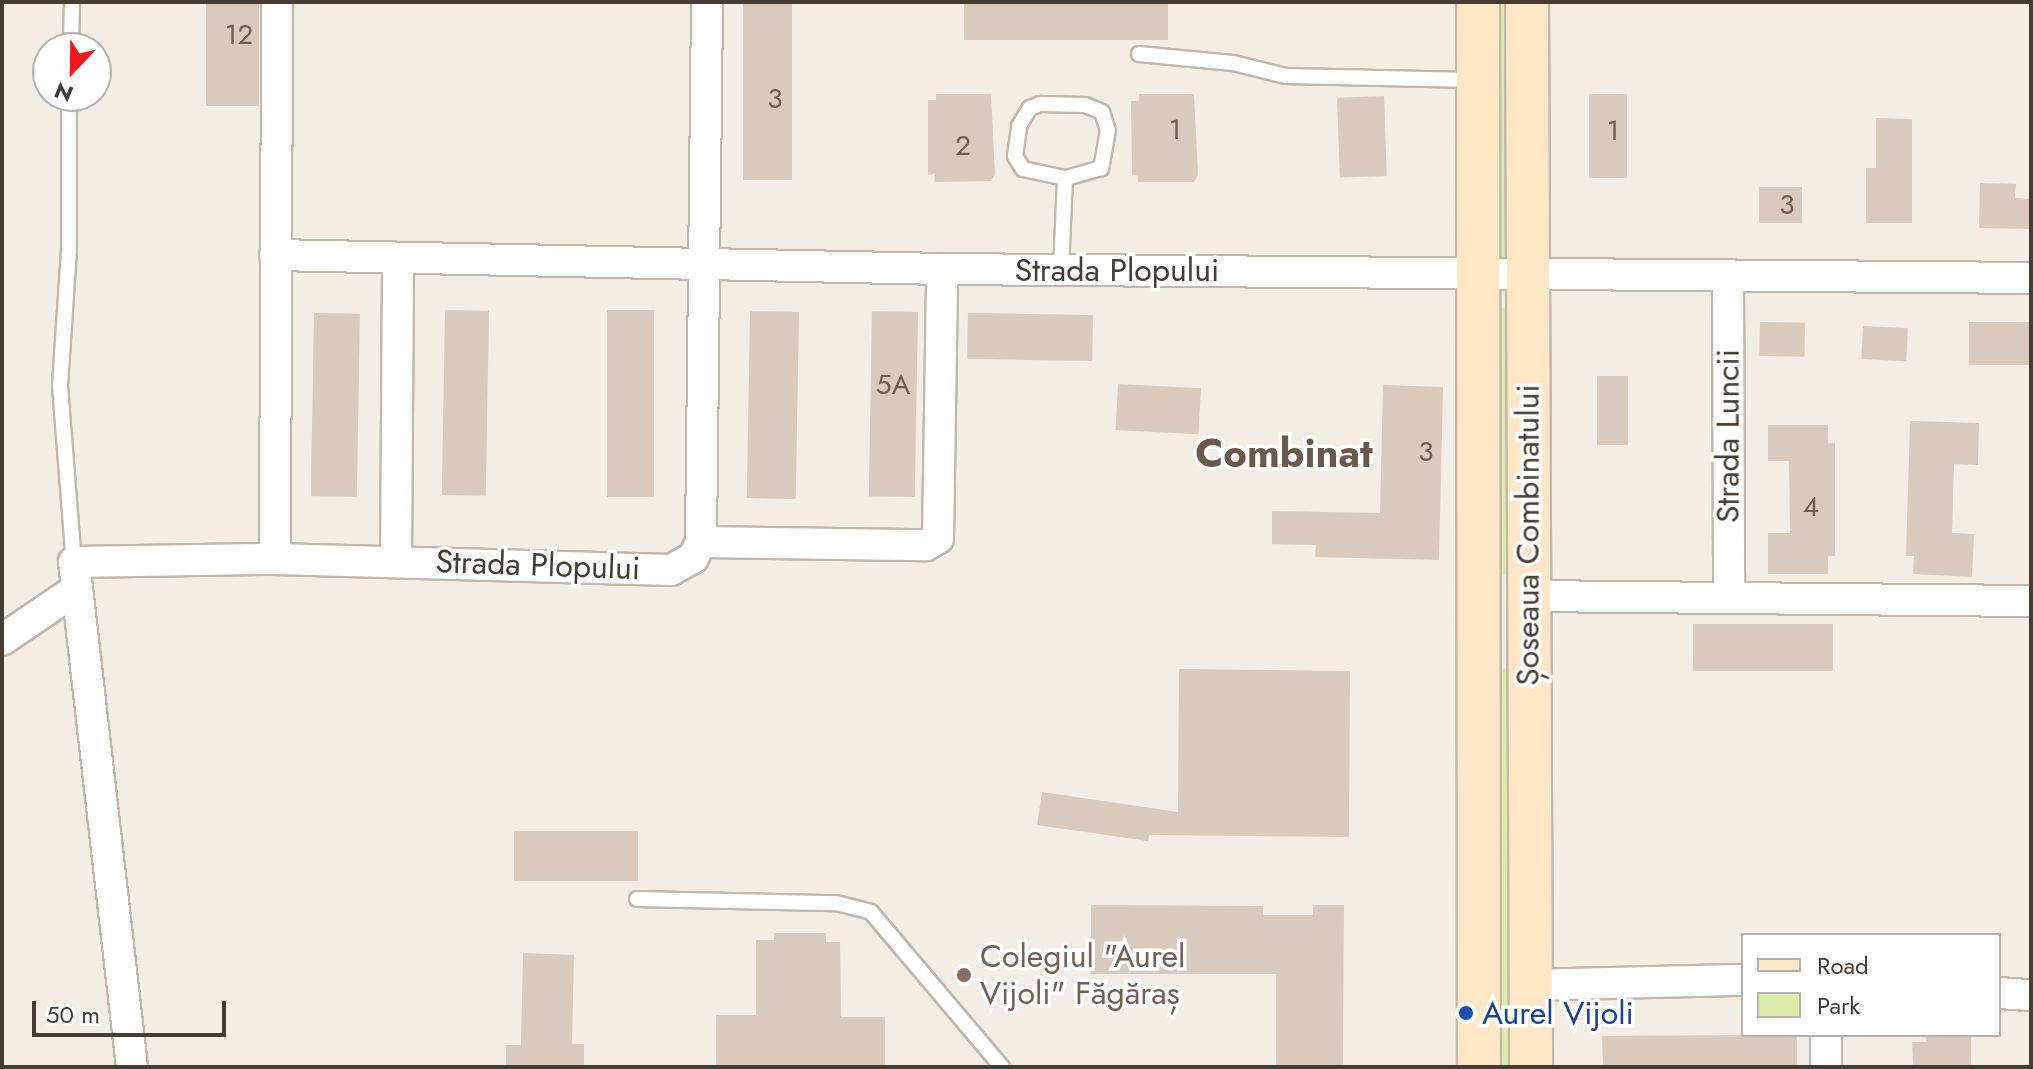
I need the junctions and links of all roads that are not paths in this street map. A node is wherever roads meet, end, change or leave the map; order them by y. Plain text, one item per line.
1 (72, 2) edge
2 (277, 2) edge
3 (707, 2) edge
4 (1478, 2) edge
5 (1527, 2) edge
6 (71, 32) edge
7 (1139, 54) dead end
8 (1479, 80) junction
9 (69, 112) edge
10 (1065, 178) junction
11 (275, 255) junction
12 (398, 260) junction
13 (706, 264) junction
14 (942, 269) junction
15 (1061, 270) junction
16 (1479, 270) junction
17 (1527, 276) junction
18 (1728, 276) junction
19 (2031, 278) edge
20 (701, 542) junction
21 (275, 559) junction
22 (396, 560) junction
23 (74, 576) junction
24 (1528, 596) junction
25 (1729, 596) junction
26 (1481, 597) junction
27 (2031, 601) edge
28 (2, 640) edge
29 (637, 899) dead end
30 (1741, 980) edge
31 (1531, 985) junction
32 (2001, 993) edge
33 (2031, 995) edge
34 (1826, 1037) edge
35 (132, 1067) edge
36 (1002, 1067) edge
37 (1479, 1067) edge
38 (1531, 1067) edge
39 (1826, 1067) edge

1 - 6 lane
2 - 11 street
3 - 13 street
4 - 8 main road, Șoseaua Combinatului
5 - 17 main road, Șoseaua Combinatului
7 - 8 lane
8 - 16 main road, Șoseaua Combinatului
9 - 23 lane
10 - 10 lane
10 - 15 lane
11 - 12 street, Strada Plopului
11 - 21 street
12 - 13 street, Strada Plopului
12 - 22 street
13 - 14 street, Strada Plopului
13 - 20 street
14 - 15 street, Strada Plopului
14 - 20 street
15 - 16 street, Strada Plopului
16 - 17 street, Strada Plopului
16 - 26 main road, Șoseaua Combinatului
17 - 18 street
17 - 24 main road, Șoseaua Combinatului
18 - 19 street
18 - 25 street, Strada Luncii
20 - 22 street, Strada Plopului
21 - 22 street, Strada Plopului
21 - 23 street, Strada Plopului
23 - 28 street
23 - 35 street
24 - 25 street
24 - 26 main road
24 - 31 main road, Șoseaua Combinatului
25 - 27 street
26 - 37 main road, Șoseaua Combinatului
29 - 36 lane
30 - 31 street
31 - 38 main road, Șoseaua Combinatului
32 - 33 street
34 - 39 street

